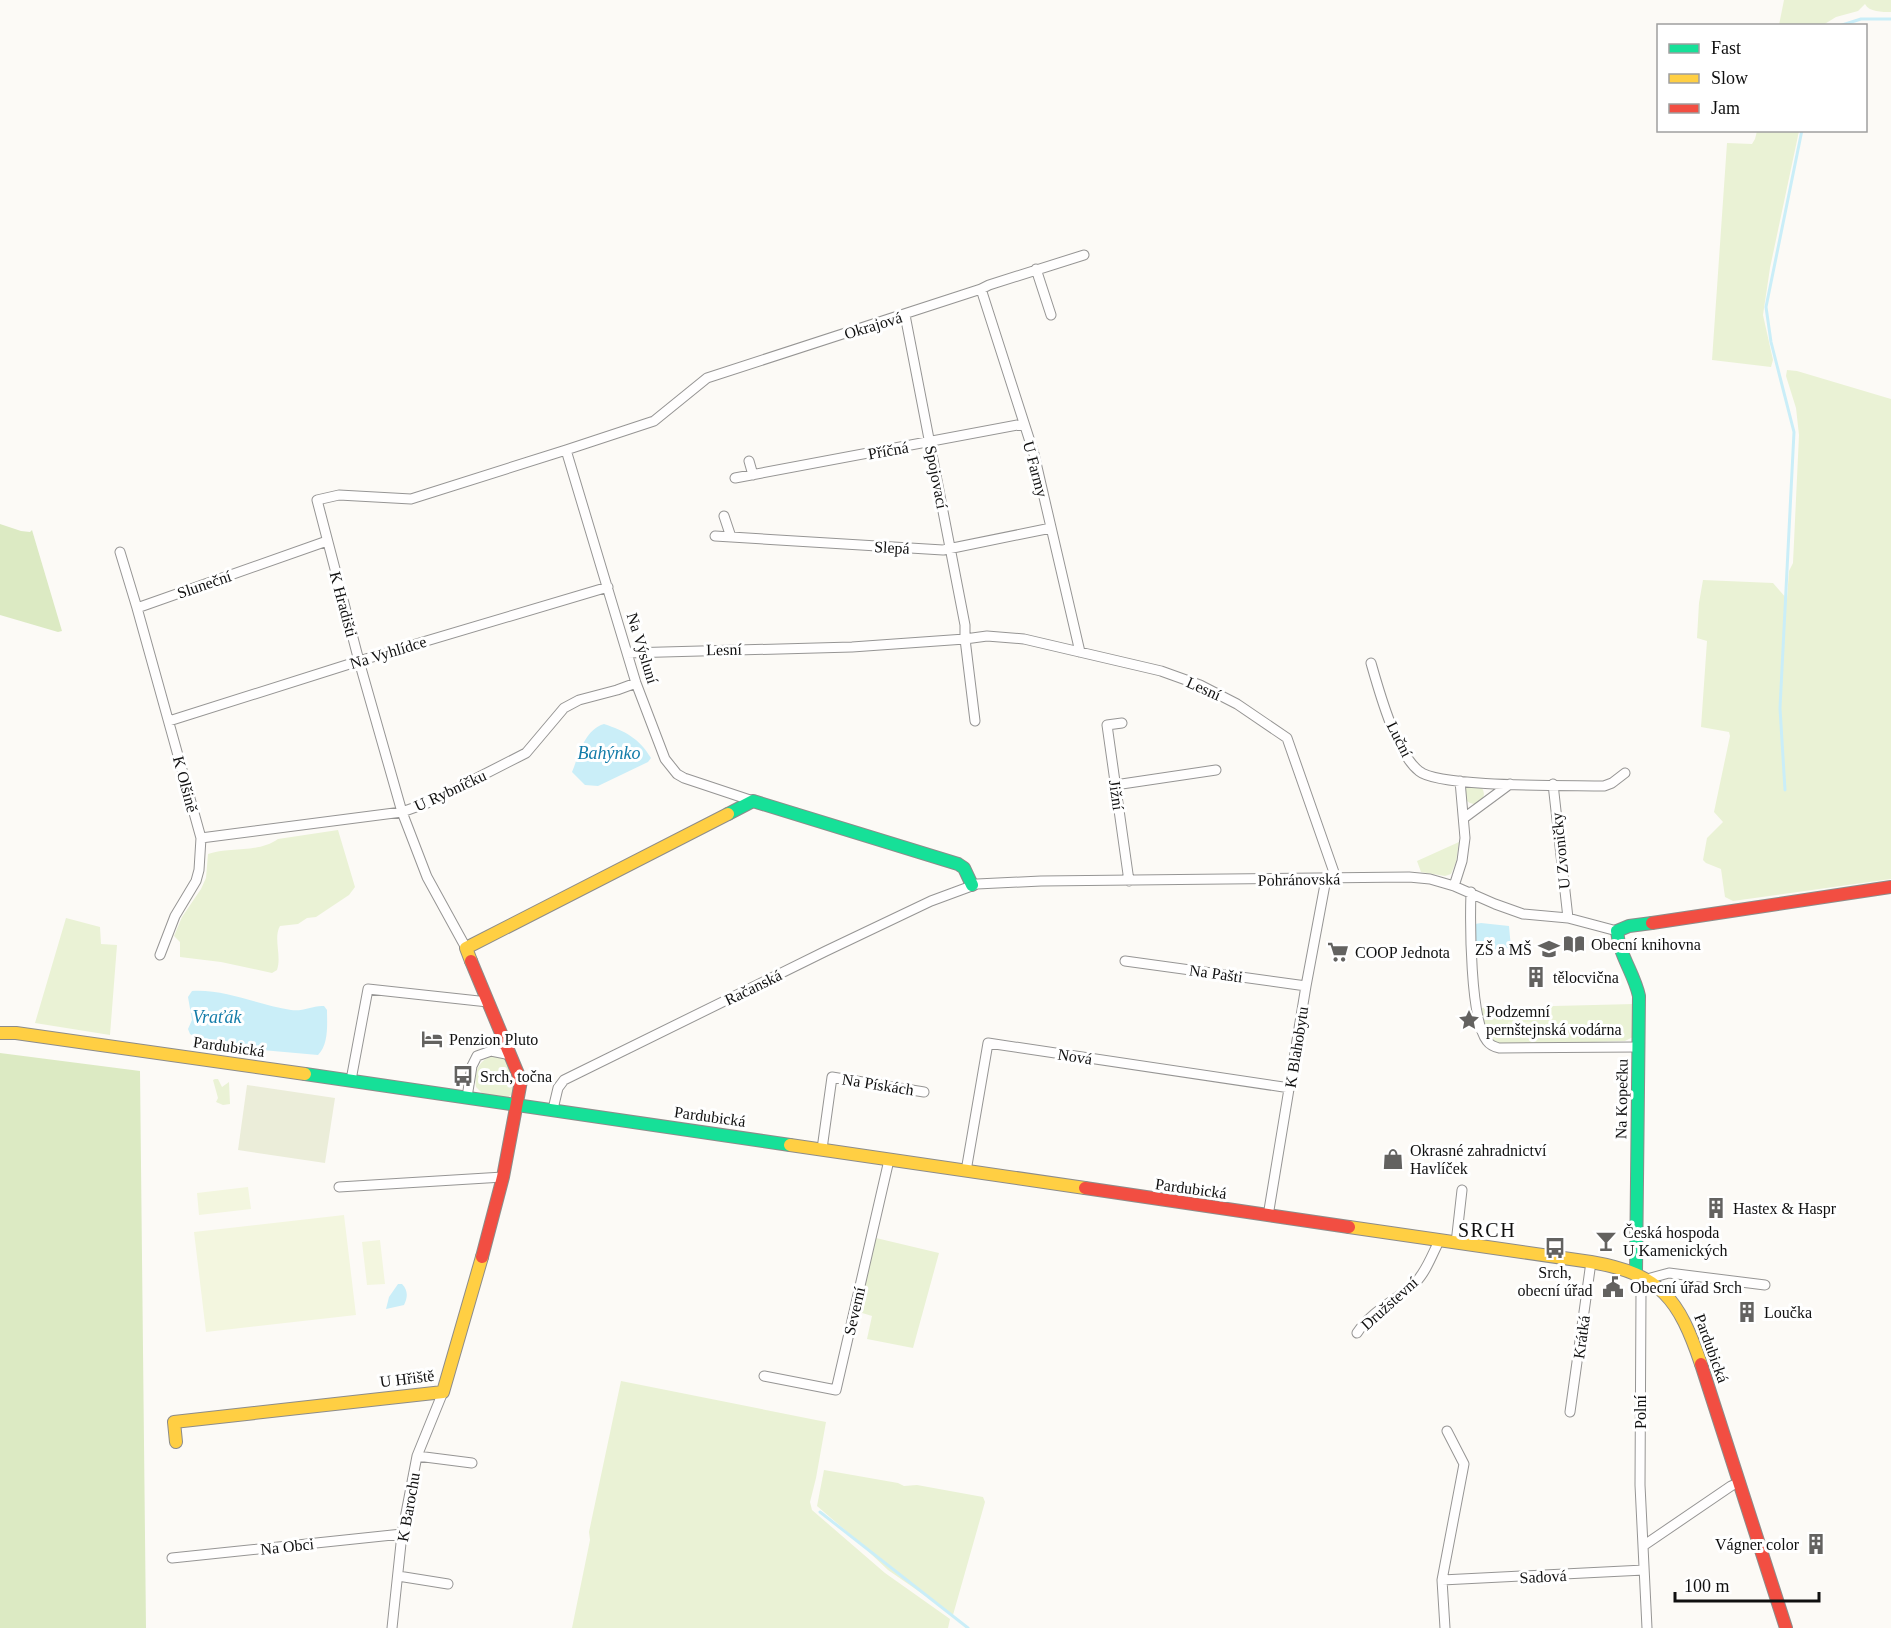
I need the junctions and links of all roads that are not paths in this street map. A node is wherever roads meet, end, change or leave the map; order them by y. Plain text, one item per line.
1 (1084, 255) dead end
2 (1036, 269) junction
3 (981, 290) junction
4 (905, 315) junction
5 (1051, 315) dead end
6 (1023, 424) junction
7 (930, 442) junction
8 (566, 450) junction
9 (749, 461) dead end
10 (753, 475) junction
11 (735, 478) dead end
12 (724, 516) dead end
13 (1051, 528) junction
14 (715, 536) dead end
15 (731, 537) junction
16 (327, 541) junction
17 (950, 548) junction
18 (120, 552) dead end
19 (608, 587) junction
20 (136, 608) junction
21 (965, 639) junction
22 (1080, 652) junction
23 (627, 653) junction
24 (359, 661) junction
25 (1371, 663) dead end
26 (636, 683) junction
27 (169, 721) junction
28 (975, 721) dead end
29 (1122, 723) dead end
30 (1216, 770) dead end
31 (1625, 772) dead end
32 (1460, 781) junction
33 (1510, 784) junction
34 (1553, 784) junction
35 (1115, 785) junction
36 (753, 801) junction
37 (402, 812) junction
38 (1464, 818) junction
39 (201, 838) junction
40 (1331, 879) junction
41 (1129, 881) junction
42 (972, 885) junction
43 (1454, 886) junction
44 (1891, 887) edge
45 (1471, 892) junction
46 (1568, 918) junction
47 (1617, 931) junction
48 (466, 948) junction
49 (160, 955) dead end
50 (1125, 961) dead end
51 (1306, 986) junction
52 (488, 1002) junction
53 (0, 1034) edge
54 (1638, 1047) junction
55 (511, 1056) junction
56 (351, 1080) junction
57 (1290, 1088) junction
58 (924, 1092) dead end
59 (467, 1097) junction
60 (517, 1104) junction
61 (553, 1109) junction
62 (822, 1149) junction
63 (889, 1160) junction
64 (966, 1171) junction
65 (503, 1177) junction
66 (339, 1187) dead end
67 (1462, 1190) dead end
68 (1268, 1216) junction
69 (1439, 1241) junction
70 (1456, 1243) junction
71 (1591, 1262) junction
72 (1635, 1273) junction
73 (1647, 1280) junction
74 (1765, 1285) dead end
75 (1357, 1333) dead end
76 (764, 1376) dead end
77 (443, 1392) junction
78 (1570, 1412) dead end
79 (1447, 1431) dead end
80 (176, 1442) dead end
81 (417, 1456) junction
82 (472, 1463) dead end
83 (1740, 1482) junction
84 (402, 1534) junction
85 (1642, 1546) junction
86 (172, 1558) dead end
87 (1644, 1570) junction
88 (398, 1576) junction
89 (1442, 1580) junction
90 (448, 1584) dead end
91 (392, 1628) edge
92 (1445, 1628) edge
93 (1647, 1628) edge
94 (1786, 1628) edge

1 - 2 street, Okrajová
2 - 3 street, Okrajová
2 - 5 street
3 - 4 street, Okrajová
3 - 6 street, U Farmy
4 - 7 street, Spojovací
4 - 8 street, Okrajová
6 - 7 street, Příčná
6 - 13 street, U Farmy
7 - 10 street, Příčná
7 - 17 street, Spojovací
8 - 16 street, K Hradišti
8 - 19 street, Na Výsluní
9 - 10 street
10 - 11 street, Příčná
12 - 15 street
13 - 17 street, Slepá
13 - 22 street, U Farmy
14 - 15 street, Slepá
15 - 17 street, Slepá
16 - 20 street, Sluneční
16 - 24 street, K Hradišti
17 - 21 street, Spojovací
18 - 20 street
19 - 23 street, Na Výsluní
19 - 24 street, Na Vyhlídce
20 - 27 street, K Olšině
21 - 22 street, Lesní
21 - 23 street, Lesní
21 - 28 street
22 - 40 street, Lesní
23 - 26 street, Na Výsluní
24 - 27 street, Na Vyhlídce
24 - 37 street, K Hradišti
25 - 32 street, Luční
26 - 36 street, Na Výsluní
26 - 37 street, U Rybníčku
27 - 39 street, K Olšině
29 - 35 street, Jižní
30 - 35 street
31 - 34 street
32 - 33 street
32 - 38 street
33 - 34 street
33 - 38 street
34 - 46 street, U Zvoničky
35 - 41 street, Jižní
36 - 42 street, Na Výsluní
36 - 48 street
37 - 39 street, U Rybníčku
37 - 48 street
38 - 43 street
39 - 49 street, K Olšině
40 - 41 street, Pohránovská
40 - 43 street, Pohránovská
40 - 51 street, K Blahobytu
41 - 42 street, Pohránovská
42 - 61 street, Račanská
43 - 45 street, Pohránovská
44 - 47 street
45 - 46 street, Pohránovská
45 - 54 street
46 - 47 street, Pohránovská
47 - 54 street, Na Kopečku
48 - 52 street
50 - 51 street, Na Pašti
51 - 57 street, K Blahobytu
52 - 55 street
52 - 56 street
53 - 56 street, Pardubická
54 - 72 street, Na Kopečku
55 - 59 street
55 - 60 street
56 - 59 street, Pardubická
57 - 64 street, Nová
57 - 68 street, K Blahobytu
58 - 62 street, Na Pískách
59 - 60 street, Pardubická
60 - 61 street, Pardubická
60 - 65 street, U Hřiště
61 - 62 street, Pardubická
62 - 63 street, Pardubická
63 - 64 street, Pardubická
63 - 76 street, Severní
64 - 68 street, Pardubická
65 - 66 street
65 - 77 street, U Hřiště
67 - 70 street
68 - 69 street, Pardubická
69 - 70 street, Pardubická
69 - 75 street, Družstevní
70 - 71 street, Pardubická
71 - 72 street, Pardubická
71 - 78 street, Krátká
72 - 73 street, Pardubická
73 - 74 street
73 - 83 street, Pardubická
73 - 85 street, Polní
77 - 80 street, U Hřiště
77 - 81 street, K Barochu
79 - 89 street
81 - 82 street
81 - 84 street, K Barochu
83 - 85 street
83 - 94 street, Pardubická
84 - 86 street, Na Obci
84 - 88 street, K Barochu
85 - 87 street, Polní
87 - 89 street, Sadová
87 - 93 street, Polní
88 - 90 street
88 - 91 street, K Barochu
89 - 92 street

